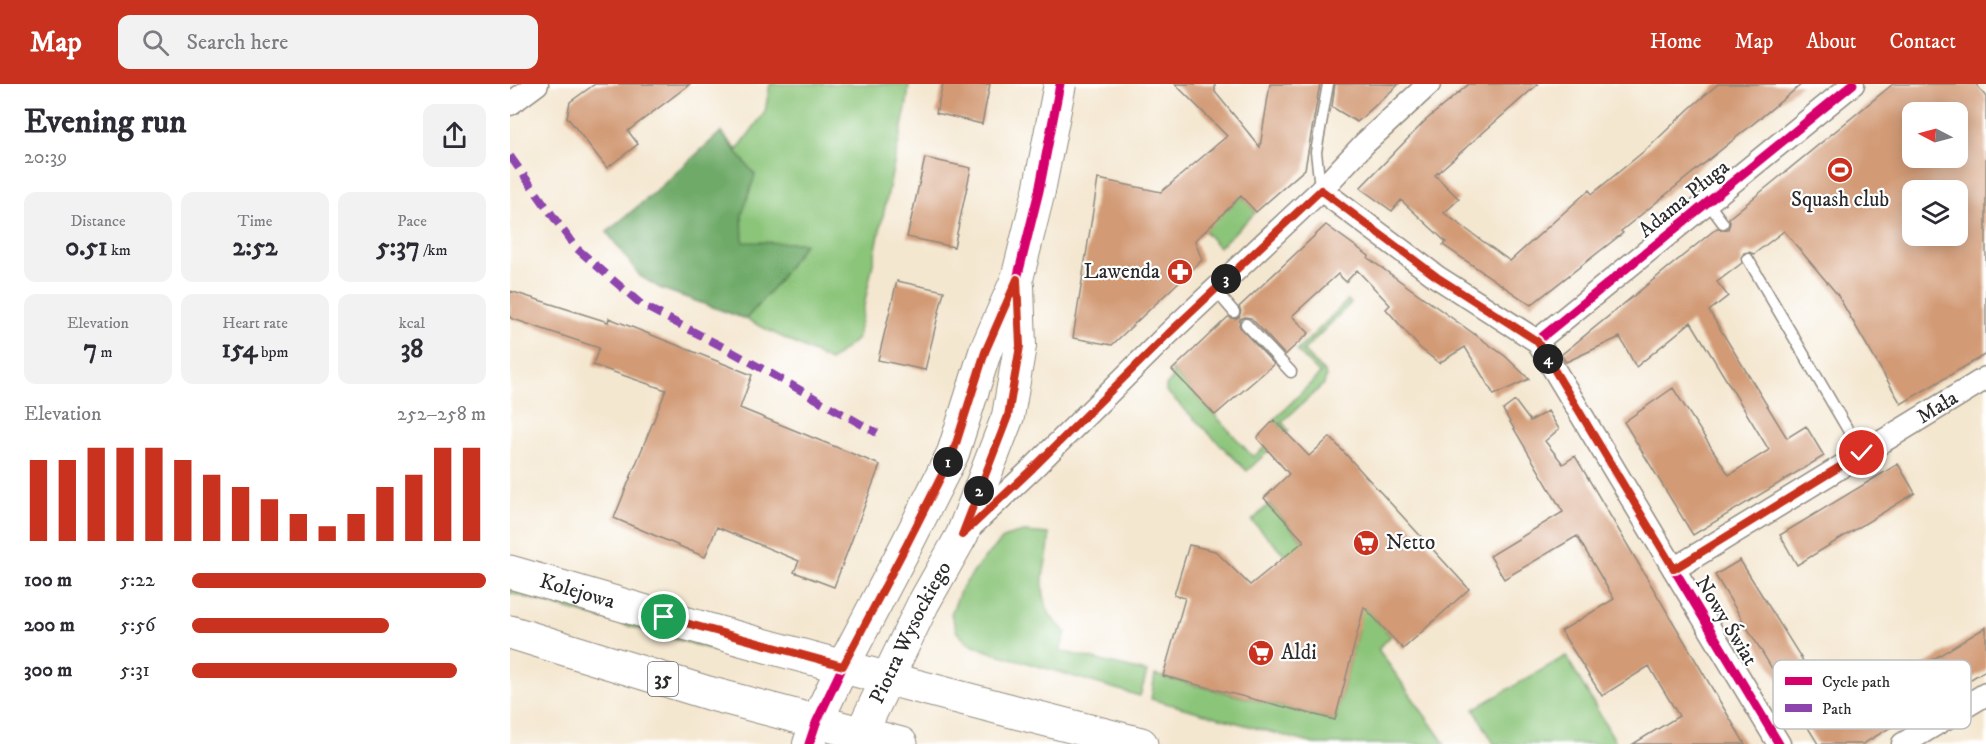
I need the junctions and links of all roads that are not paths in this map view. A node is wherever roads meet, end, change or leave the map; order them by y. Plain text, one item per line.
1 (537, 84) edge
2 (1060, 84) edge
3 (1328, 84) edge
4 (1429, 84) edge
5 (1853, 84) edge
6 (510, 104) edge
7 (1321, 190) junction
8 (1708, 203) junction
9 (1723, 223) dead end
10 (1748, 259) dead end
11 (1017, 279) junction
12 (1215, 290) junction
13 (1234, 312) dead end
14 (1246, 324) dead end
15 (1537, 341) junction
16 (1291, 372) dead end
17 (1986, 378) edge
18 (1862, 453) junction
19 (962, 535) junction
20 (1674, 569) junction
21 (510, 572) edge
22 (510, 632) edge
23 (843, 666) junction
24 (887, 679) junction
25 (1986, 694) edge
26 (1971, 703) edge
27 (1928, 729) edge
28 (813, 734) edge
29 (858, 739) edge
30 (901, 744) edge
31 (1141, 744) edge
32 (1779, 744) edge
33 (1903, 744) edge

1 - 6 street
2 - 11 street, Piotra Wysockiego
3 - 7 lane
4 - 7 street
5 - 8 street, Adama Pługa
7 - 12 street
7 - 15 street, Nowy Świat
8 - 9 lane
8 - 15 street, Adama Pługa
10 - 18 lane
11 - 19 street, Piotra Wysockiego
11 - 23 street, Piotra Wysockiego
12 - 13 lane
12 - 19 street
14 - 16 lane
15 - 20 street, Nowy Świat
17 - 18 street, Mała
18 - 20 street, Mała
19 - 24 street, Piotra Wysockiego
20 - 32 street, Nowy Świat
21 - 23 main road, Kolejowa
22 - 28 main road, 35
23 - 24 main road, Kolejowa
23 - 28 street, Piotra Wysockiego
24 - 29 street, Piotra Wysockiego
24 - 31 main road, Kolejowa
25 - 26 street
27 - 33 street
28 - 29 main road, 35
29 - 30 main road, 35

